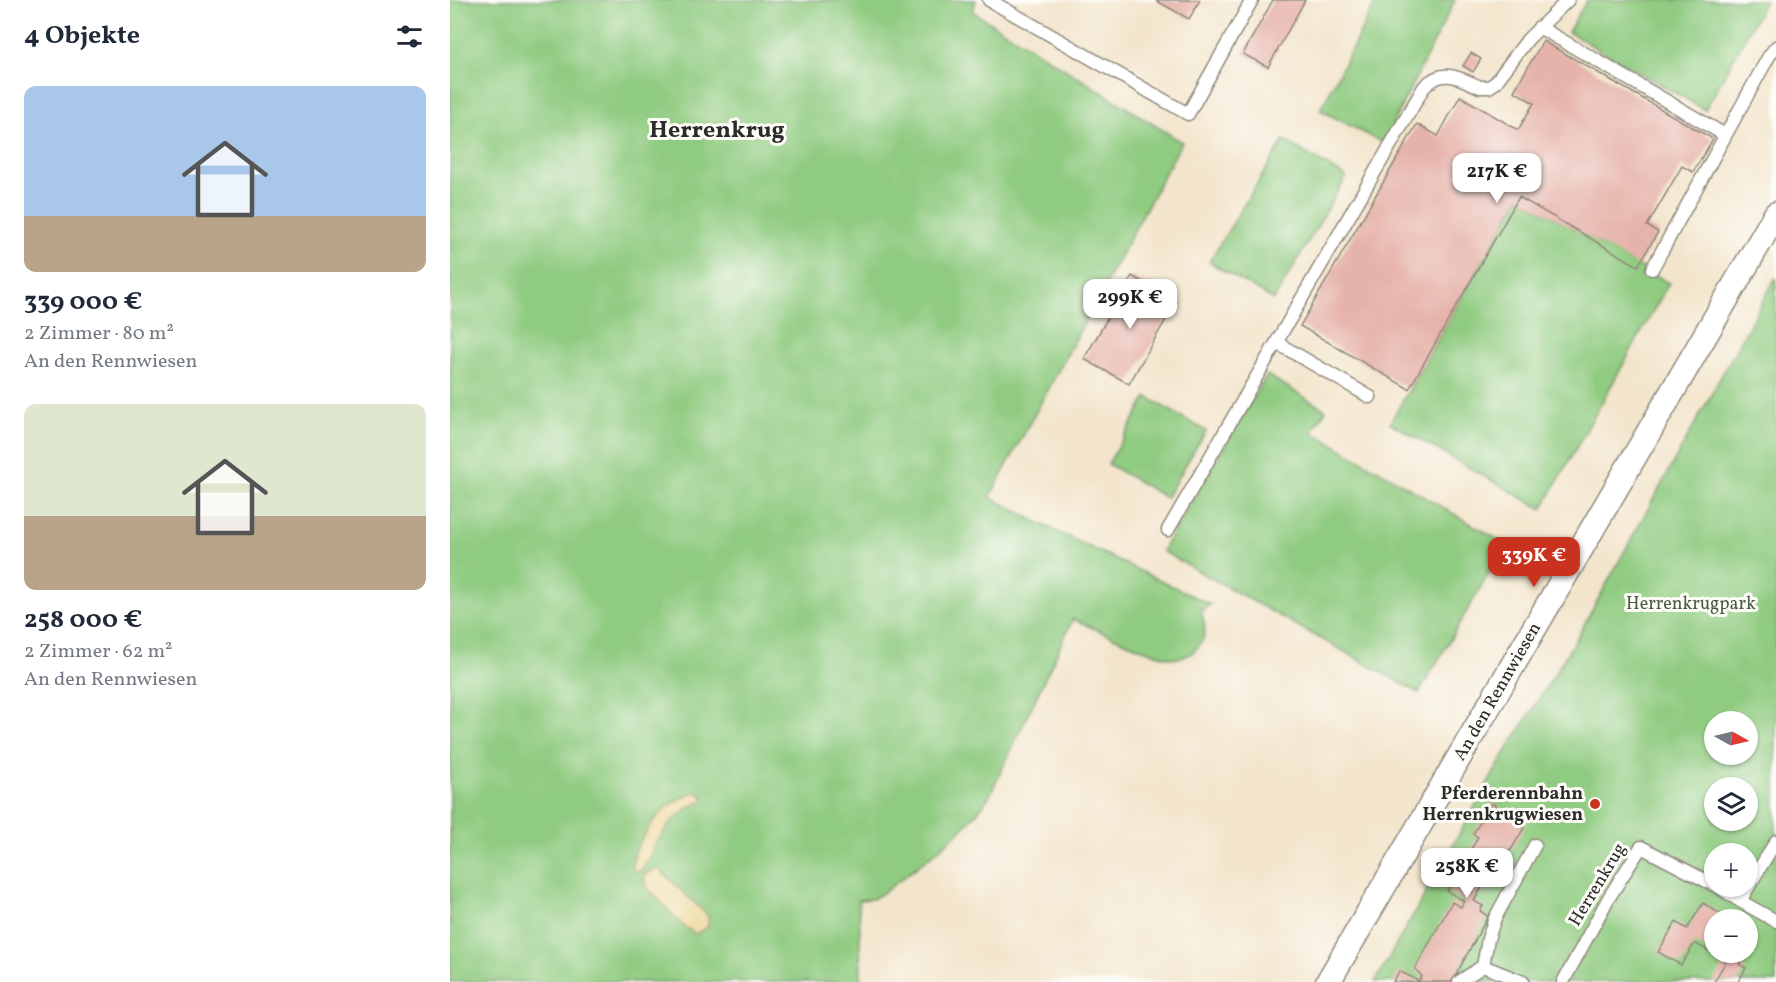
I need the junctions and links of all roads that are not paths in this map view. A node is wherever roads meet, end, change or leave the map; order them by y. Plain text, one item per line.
1 (989, 0) edge
2 (1251, 0) edge
3 (1568, 0) edge
4 (1539, 27) junction
5 (1776, 47) edge
6 (1725, 135) junction
7 (1776, 214) edge
8 (1652, 269) dead end
9 (1277, 343) junction
10 (1370, 397) dead end
11 (1168, 530) dead end
12 (1776, 841) edge
13 (1535, 845) dead end
14 (1704, 880) edge
15 (1734, 897) edge
16 (1740, 901) junction
17 (1776, 921) edge
18 (1483, 966) junction
19 (1328, 982) edge
20 (1460, 982) edge
21 (1523, 982) edge
22 (1563, 982) edge

1 - 2 lane
3 - 4 lane
4 - 6 lane
4 - 9 lane
5 - 6 lane
6 - 8 lane
7 - 19 street, An den Rennwiesen
9 - 10 lane
9 - 11 lane
12 - 16 lane
13 - 18 lane
14 - 22 lane, Herrenkrug
15 - 16 lane, Herrenkrug
16 - 17 lane, Herrenkrug
18 - 20 lane
18 - 21 lane

